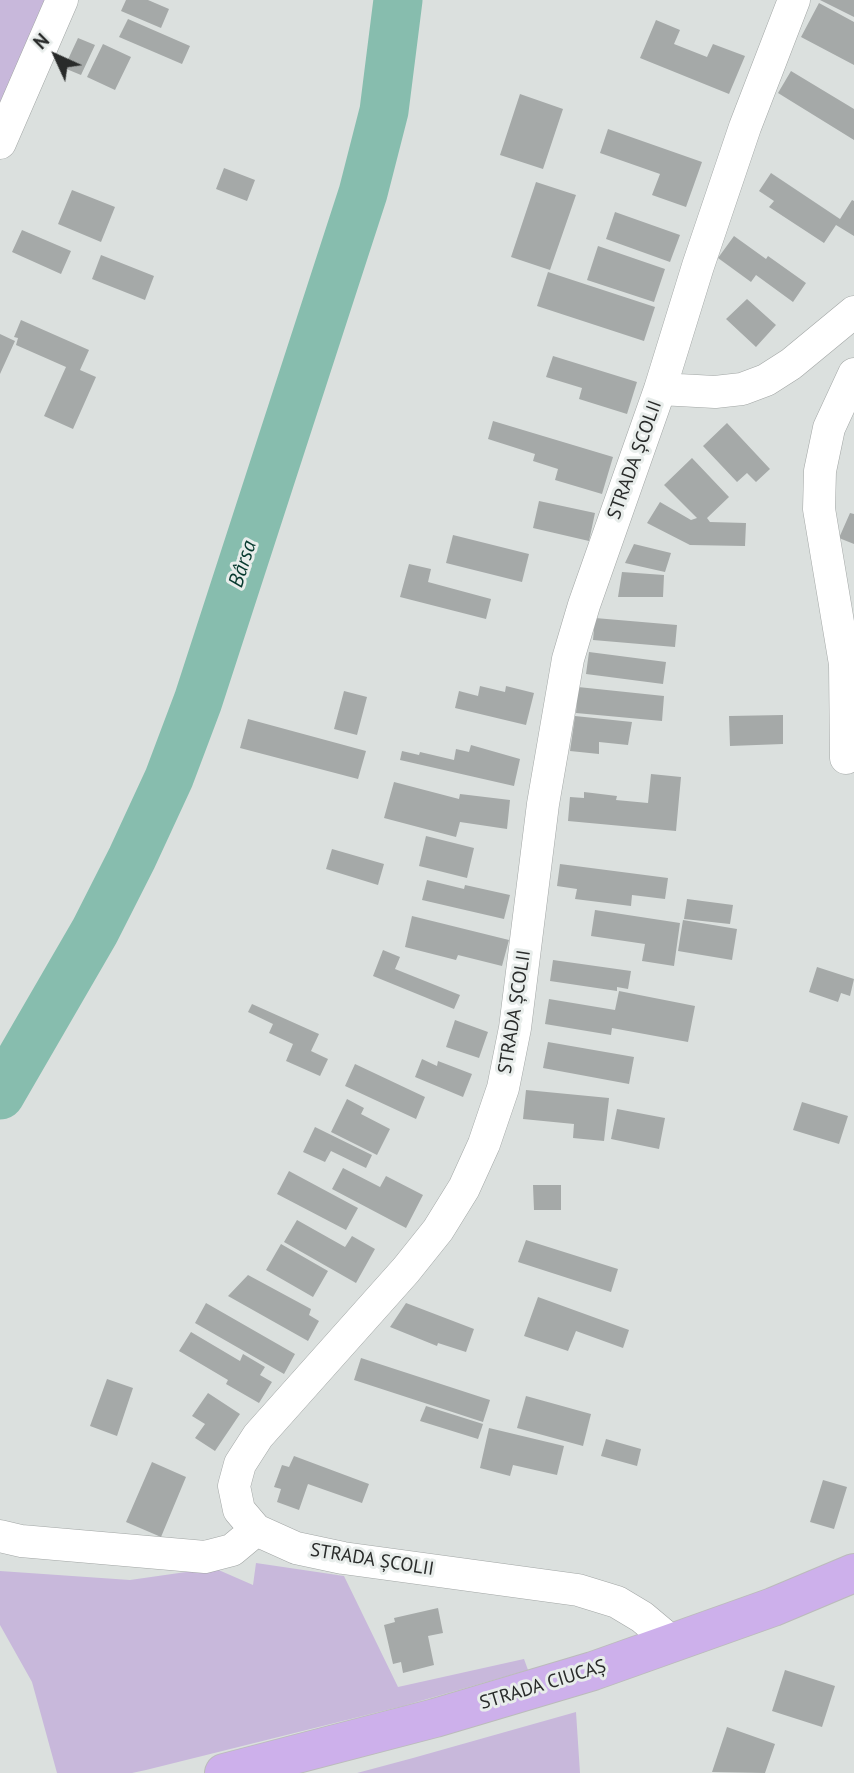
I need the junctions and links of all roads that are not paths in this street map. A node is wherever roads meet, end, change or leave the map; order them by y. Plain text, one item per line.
1 (62, 0) edge
2 (794, 0) edge
3 (0, 144) edge
4 (854, 312) edge
5 (854, 374) edge
6 (660, 389) junction
7 (846, 758) dead end
8 (256, 1530) junction
9 (0, 1536) edge
10 (854, 1573) edge
11 (673, 1643) junction
12 (224, 1773) edge

1 - 3 street
2 - 6 street, STRADA ȘCOLII
4 - 6 street
5 - 7 street
6 - 8 street, STRADA ȘCOLII
8 - 9 street
8 - 11 street, STRADA ȘCOLII
10 - 11 main road, STRADA CIUCAȘ
11 - 12 main road, STRADA CIUCAȘ

